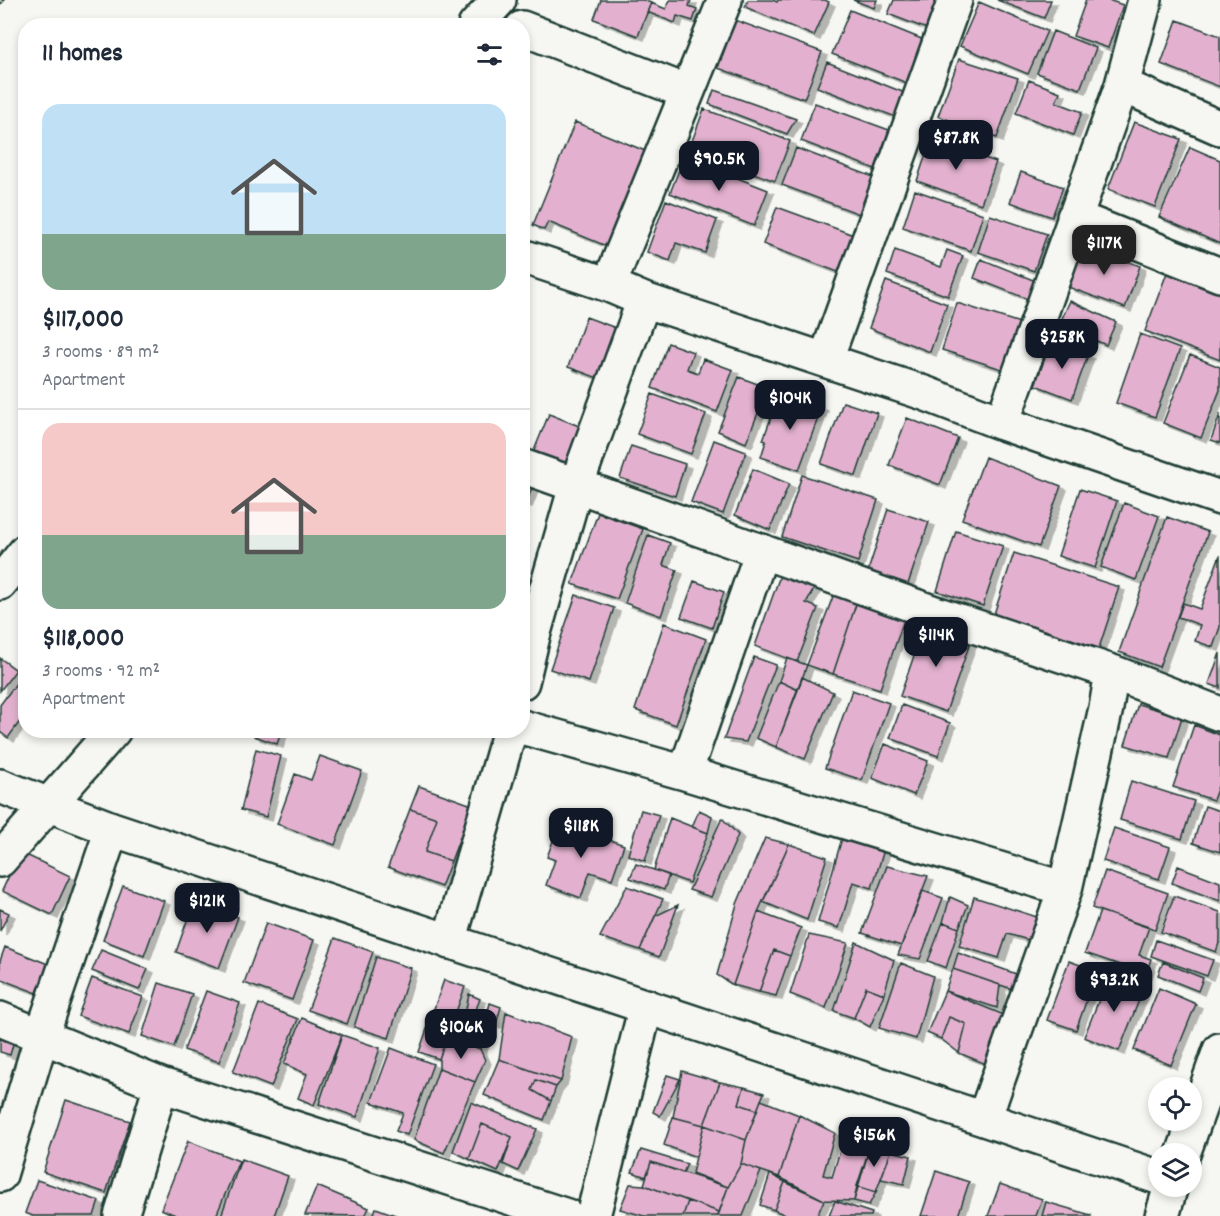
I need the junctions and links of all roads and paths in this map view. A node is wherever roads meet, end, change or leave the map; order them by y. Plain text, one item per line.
1 (725, 0) edge
2 (955, 0) edge
3 (1145, 0) edge
4 (530, 31) edge
5 (1122, 85) junction
6 (687, 92) junction
7 (1220, 128) edge
8 (1074, 217) junction
9 (530, 259) edge
10 (1220, 275) edge
11 (609, 285) junction
12 (644, 300) junction
13 (826, 359) junction
14 (1002, 423) junction
15 (530, 469) edge
16 (576, 486) junction
17 (1220, 498) edge
18 (762, 551) junction
19 (530, 649) edge
20 (1112, 672) junction
21 (1220, 714) edge
22 (530, 729) edge
23 (107, 738) edge
24 (508, 738) edge
25 (685, 773) junction
26 (0, 786) edge
27 (49, 806) junction
28 (112, 829) junction
29 (0, 860) edge
30 (1065, 889) junction
31 (449, 942) junction
32 (646, 1006) junction
33 (0, 1019) edge
34 (42, 1035) junction
35 (1220, 1050) edge
36 (161, 1085) junction
37 (984, 1119) junction
38 (1187, 1143) edge
39 (1148, 1174) edge
40 (0, 1175) edge
41 (1168, 1197) edge
42 (121, 1216) edge
43 (567, 1216) edge
44 (593, 1216) edge
45 (1162, 1216) edge

1 - 6 street
2 - 13 street
3 - 5 street
4 - 6 street
5 - 7 street
5 - 8 street
6 - 11 street
8 - 10 street
8 - 14 street
9 - 11 street
11 - 12 street
12 - 13 street
12 - 16 street
13 - 14 street
14 - 17 street
15 - 16 street
16 - 18 street
16 - 19 street
18 - 20 street
18 - 25 street
20 - 21 street
20 - 30 street
22 - 25 street
23 - 27 street
24 - 31 street
25 - 30 street
26 - 27 street
27 - 28 street
27 - 29 street
28 - 31 street
28 - 34 street
30 - 37 street
31 - 32 street
32 - 37 street
32 - 44 street
33 - 34 street
34 - 36 street
34 - 40 street
35 - 38 street
36 - 42 street
36 - 43 street
37 - 39 street
41 - 45 street

